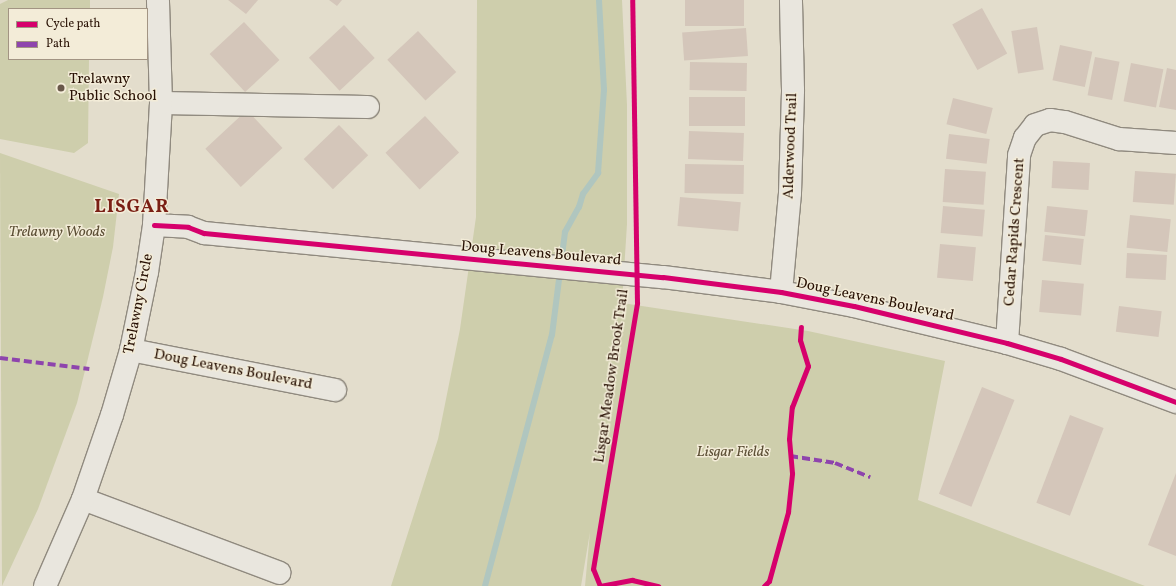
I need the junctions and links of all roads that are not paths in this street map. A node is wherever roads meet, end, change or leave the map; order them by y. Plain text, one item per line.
1 (158, 0) edge
2 (791, 0) edge
3 (161, 103) junction
4 (368, 107) dead end
5 (1176, 143) edge
6 (154, 225) junction
7 (781, 292) junction
8 (1007, 343) junction
9 (130, 350) junction
10 (335, 390) dead end
11 (1176, 402) edge
12 (82, 500) junction
13 (280, 573) dead end
14 (45, 586) edge

1 - 3 street, Trelawny Circle
2 - 7 street, Alderwood Trail
3 - 4 street
3 - 6 street, Trelawny Circle
5 - 8 street, Cedar Rapids Crescent
6 - 7 street, Doug Leavens Boulevard
6 - 9 street, Trelawny Circle
7 - 8 street, Doug Leavens Boulevard
8 - 11 street, Doug Leavens Boulevard
9 - 10 street, Doug Leavens Boulevard
9 - 12 street, Trelawny Circle
12 - 13 street
12 - 14 street, Trelawny Circle

